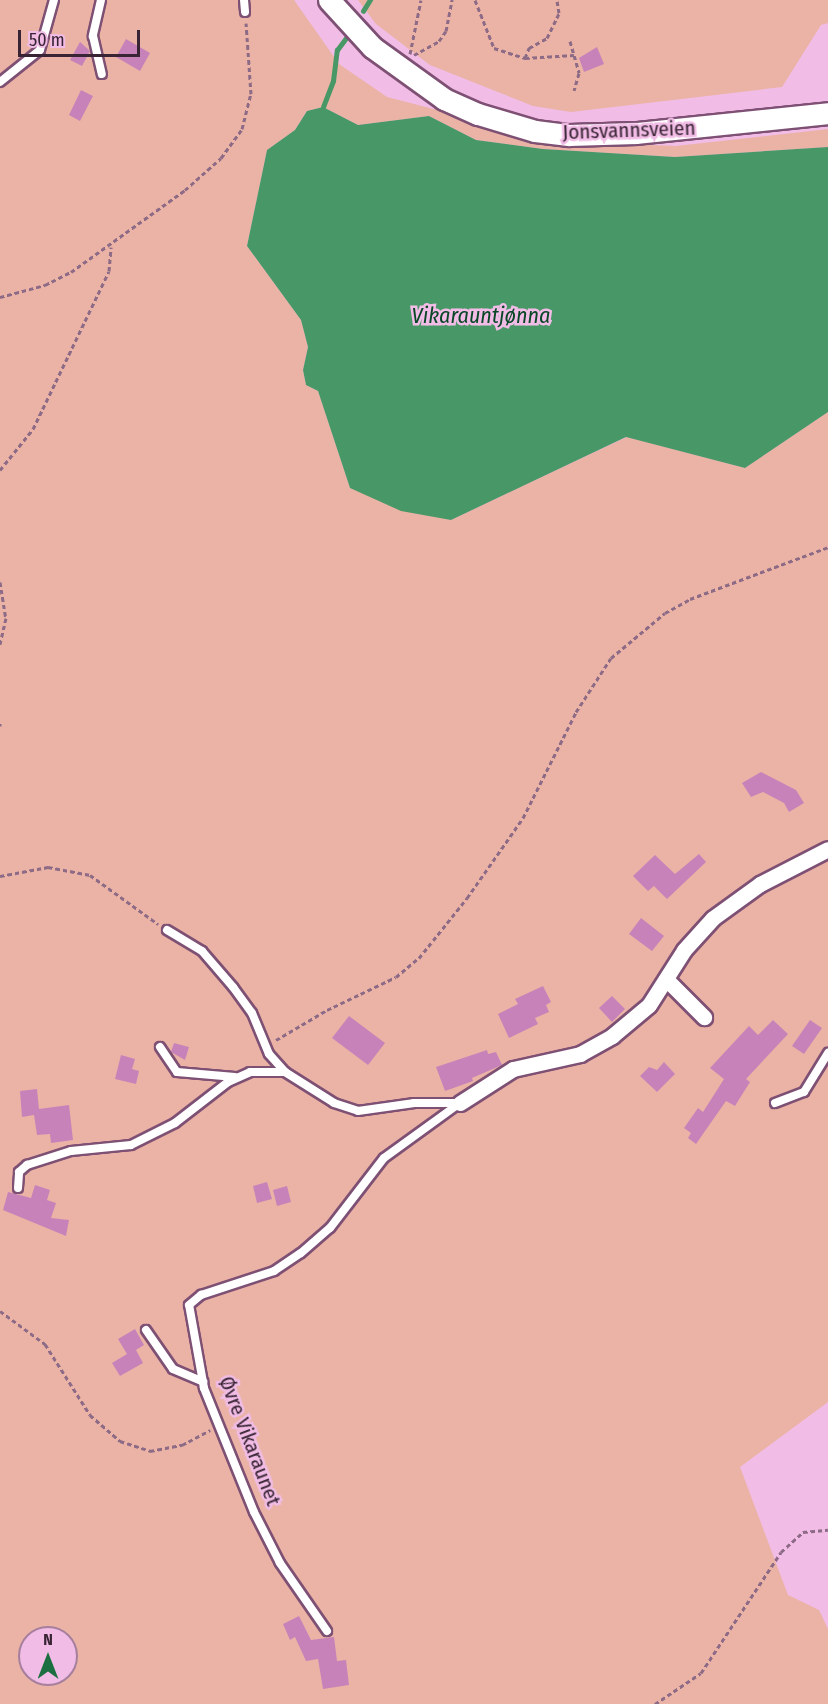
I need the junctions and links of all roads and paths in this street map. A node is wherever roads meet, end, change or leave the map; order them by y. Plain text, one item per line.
1 (54, 0) edge
2 (101, 0) edge
3 (244, 0) edge
4 (329, 0) edge
5 (421, 0) edge
6 (452, 0) edge
7 (475, 0) edge
8 (557, 0) edge
9 (245, 12) joint
10 (570, 41) dead end
11 (401, 51) dead end
12 (575, 55) junction
13 (410, 57) junction
14 (525, 58) junction
15 (418, 63) dead end
16 (102, 74) dead end
17 (0, 82) edge
18 (574, 90) dead end
19 (828, 113) edge
20 (111, 246) junction
21 (0, 297) edge
22 (0, 470) edge
23 (828, 547) edge
24 (0, 582) edge
25 (0, 644) edge
26 (827, 850) edge
27 (0, 876) edge
28 (167, 930) joint
29 (666, 979) junction
30 (704, 1017) dead end
31 (160, 1047) dead end
32 (264, 1047) junction
33 (828, 1053) edge
34 (285, 1072) junction
35 (235, 1077) junction
36 (460, 1103) junction
37 (775, 1103) dead end
38 (18, 1188) dead end
39 (0, 1311) edge
40 (146, 1330) dead end
41 (202, 1382) junction
42 (220, 1426) junction
43 (828, 1530) edge
44 (327, 1631) dead end
45 (655, 1704) edge

1 - 17 lane
2 - 16 lane
3 - 9 lane
4 - 19 main road, Jonsvannsveien
5 - 13 path
6 - 13 path
7 - 14 path
8 - 14 path
9 - 20 path
10 - 12 path
11 - 13 path
12 - 14 path
12 - 18 path
13 - 15 path
20 - 21 path
20 - 22 path
23 - 32 path
24 - 25 path
26 - 29 street, Øvre Vikaraunet
27 - 28 path
28 - 32 lane
29 - 30 street
29 - 36 street, Øvre Vikaraunet
31 - 35 lane
32 - 34 lane
33 - 37 lane
34 - 35 lane
34 - 36 lane
35 - 38 lane
36 - 41 lane, Øvre Vikaraunet
39 - 42 path
40 - 41 lane
41 - 42 lane, Øvre Vikaraunet
42 - 44 lane, Øvre Vikaraunet
43 - 45 path

